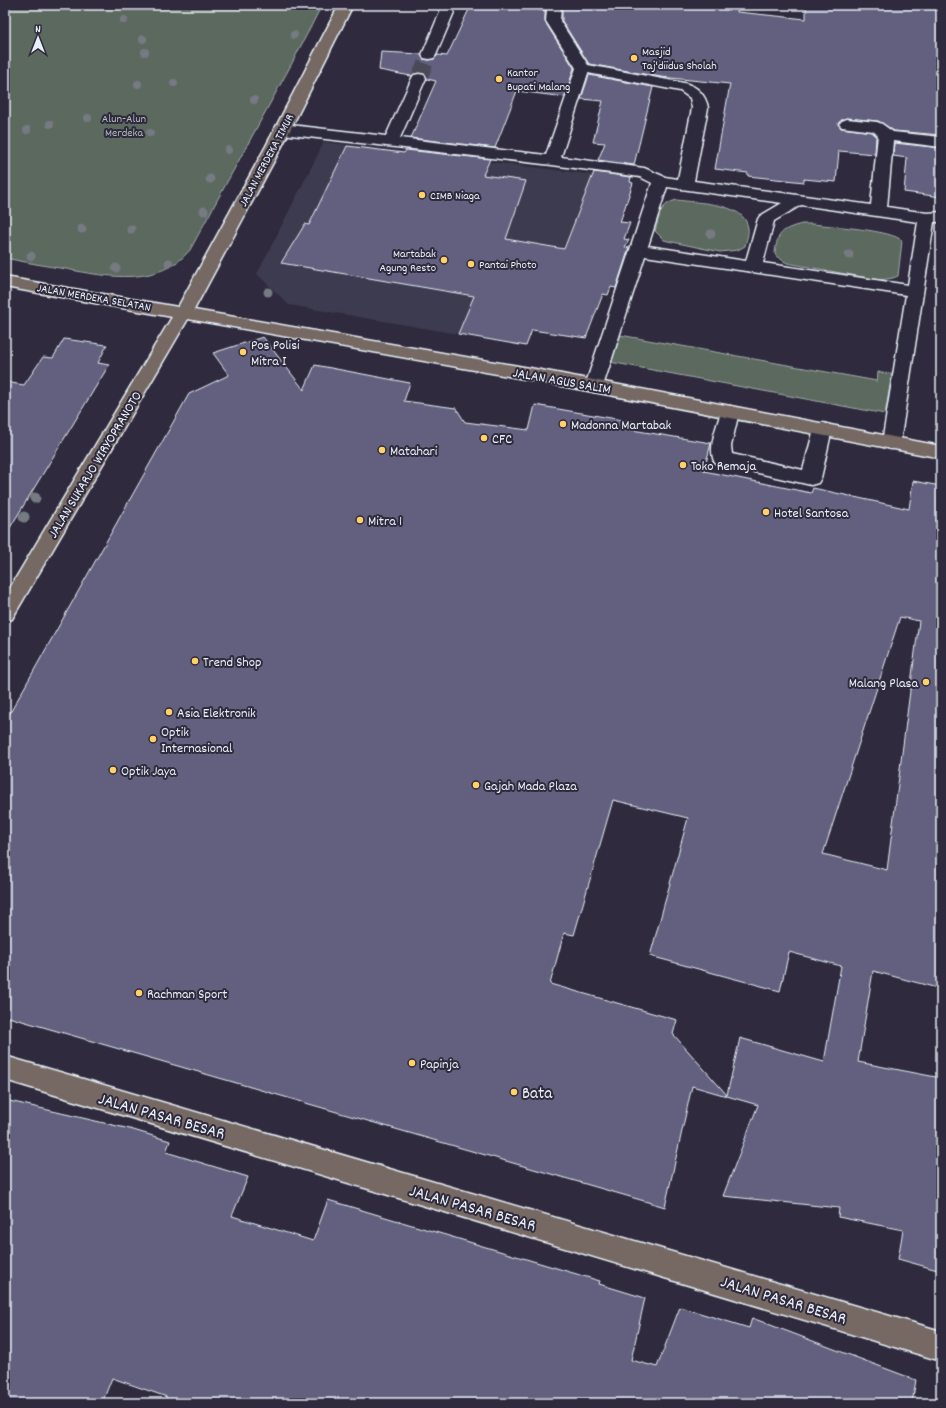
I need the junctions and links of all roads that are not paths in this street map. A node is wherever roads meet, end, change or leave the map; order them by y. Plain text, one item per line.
1 (346, 5) edge
2 (431, 5) edge
3 (540, 5) edge
4 (450, 6) edge
5 (429, 55) tunnel mouth
6 (583, 68) junction
7 (419, 78) tunnel mouth
8 (847, 124) dead end
9 (282, 129) junction
10 (887, 136) junction
11 (392, 142) junction
12 (941, 142) edge
13 (552, 160) junction
14 (661, 181) junction
15 (685, 184) junction
16 (749, 194) junction
17 (797, 201) junction
18 (878, 212) junction
19 (934, 217) edge
20 (766, 219) junction
21 (638, 250) junction
22 (753, 268) junction
23 (5, 282) edge
24 (915, 291) junction
25 (183, 313) junction
26 (594, 386) junction
27 (730, 412) junction
28 (823, 429) junction
29 (891, 443) junction
30 (941, 452) edge
31 (5, 614) edge
32 (5, 1068) edge
33 (941, 1346) edge

1 - 9 main road, JALAN MERDEKA TIMUR
2 - 4 lane
3 - 6 lane
4 - 5 lane
6 - 13 lane
6 - 15 lane
7 - 11 lane
8 - 10 lane
9 - 11 lane
9 - 25 main road, JALAN MERDEKA TIMUR
10 - 12 lane
10 - 18 lane
11 - 13 lane
13 - 14 lane
14 - 15 lane
14 - 21 lane
15 - 16 lane
16 - 17 lane
16 - 20 lane
17 - 18 lane
17 - 20 lane
18 - 19 lane
19 - 24 lane
20 - 22 lane
21 - 22 lane
21 - 26 lane
22 - 24 lane
23 - 25 main road, JALAN MERDEKA SELATAN
24 - 29 lane
25 - 26 main road, JALAN AGUS SALIM
25 - 31 main road, JALAN SUKARJO WIRYOPRANOTO
26 - 27 main road, JALAN AGUS SALIM
27 - 28 main road, JALAN AGUS SALIM
27 - 28 lane
28 - 29 main road, JALAN AGUS SALIM
29 - 30 main road, JALAN AGUS SALIM
32 - 33 main road, JALAN PASAR BESAR

